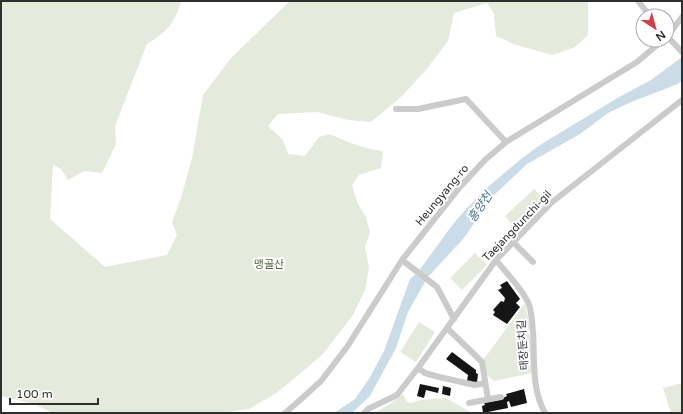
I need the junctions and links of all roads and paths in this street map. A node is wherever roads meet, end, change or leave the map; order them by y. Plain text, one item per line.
1 (682, 17) edge
2 (675, 26) edge
3 (675, 44) edge
4 (654, 48) edge
5 (682, 52) edge
6 (682, 100) edge
7 (396, 109) dead end
8 (506, 142) junction
9 (513, 242) junction
10 (402, 260) junction
11 (496, 260) junction
12 (533, 262) dead end
13 (454, 319) junction
14 (447, 328) junction
15 (418, 368) junction
16 (485, 383) junction
17 (501, 397) dead end
18 (488, 400) junction
19 (469, 403) dead end
20 (285, 413) edge
21 (364, 413) edge
22 (545, 413) edge

1 - 2 street
3 - 5 street
4 - 8 street, Heungyang-ro
6 - 9 street, Taejangdunchi-gil
7 - 8 street
8 - 10 street, Heungyang-ro
9 - 11 street, Taejangdunchi-gil
9 - 12 street
10 - 13 street
10 - 20 street, Heungyang-ro
11 - 13 street, Taejangdunchi-gil
11 - 22 street, 태장둔치길
13 - 14 street, Taejangdunchi-gil
14 - 15 street, Taejangdunchi-gil
14 - 16 street
15 - 16 street
15 - 21 street, Taejangdunchi-gil
16 - 18 street
17 - 18 street
18 - 19 street

